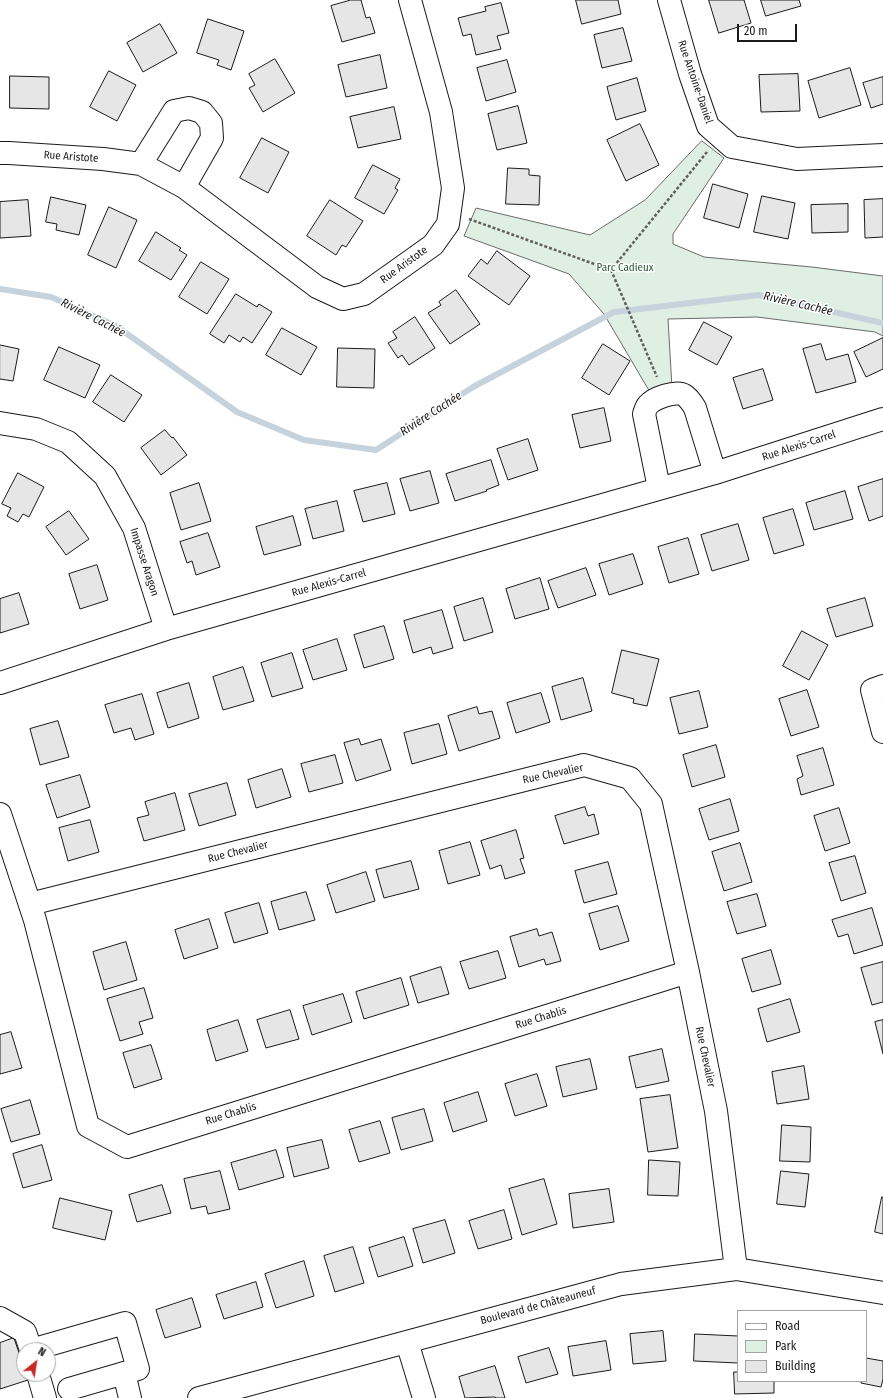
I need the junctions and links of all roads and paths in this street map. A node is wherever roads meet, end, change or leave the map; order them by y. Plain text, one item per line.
1 (410, 0) edge
2 (669, 0) edge
3 (720, 136) junction
4 (0, 153) edge
5 (883, 155) edge
6 (141, 164) junction
7 (184, 187) junction
8 (450, 212) junction
9 (611, 270) junction
10 (665, 396) junction
11 (883, 419) edge
12 (0, 423) edge
13 (714, 473) junction
14 (659, 488) junction
15 (166, 629) junction
16 (0, 683) edge
17 (883, 686) edge
18 (883, 732) edge
19 (0, 814) edge
20 (30, 904) junction
21 (688, 972) junction
22 (736, 1269) junction
23 (883, 1293) edge
24 (0, 1318) edge
25 (28, 1342) edge
26 (407, 1342) junction
27 (56, 1343) edge
28 (124, 1373) junction
29 (40, 1382) edge
30 (69, 1389) dead end
31 (45, 1398) edge
32 (130, 1398) edge
33 (199, 1398) edge
34 (424, 1398) edge

1 - 8 street, Rue Aristote
2 - 3 street, Rue Antoine-Daniel
3 - 5 street, Rue Antoine-Daniel
3 - 9 path
4 - 6 street, Rue Aristote
6 - 7 street, Rue Aristote
6 - 7 street
7 - 8 street, Rue Aristote
8 - 9 path
9 - 10 path
10 - 13 street
10 - 14 street
11 - 13 street, Rue Alexis-Carrel
12 - 15 street, Impasse Aragon
13 - 14 street, Rue Alexis-Carrel
14 - 15 street, Rue Alexis-Carrel
15 - 16 street, Rue Alexis-Carrel
17 - 18 street
19 - 20 street, Rue Chablis
20 - 21 street, Rue Chevalier
20 - 21 street, Rue Chablis
21 - 22 street, Rue Chevalier
22 - 23 street, Boulevard de Châteauneuf
22 - 26 street, Boulevard de Châteauneuf
24 - 25 street
26 - 33 street, Boulevard de Châteauneuf
26 - 34 street
27 - 28 street
28 - 30 street
28 - 32 street
29 - 31 street

